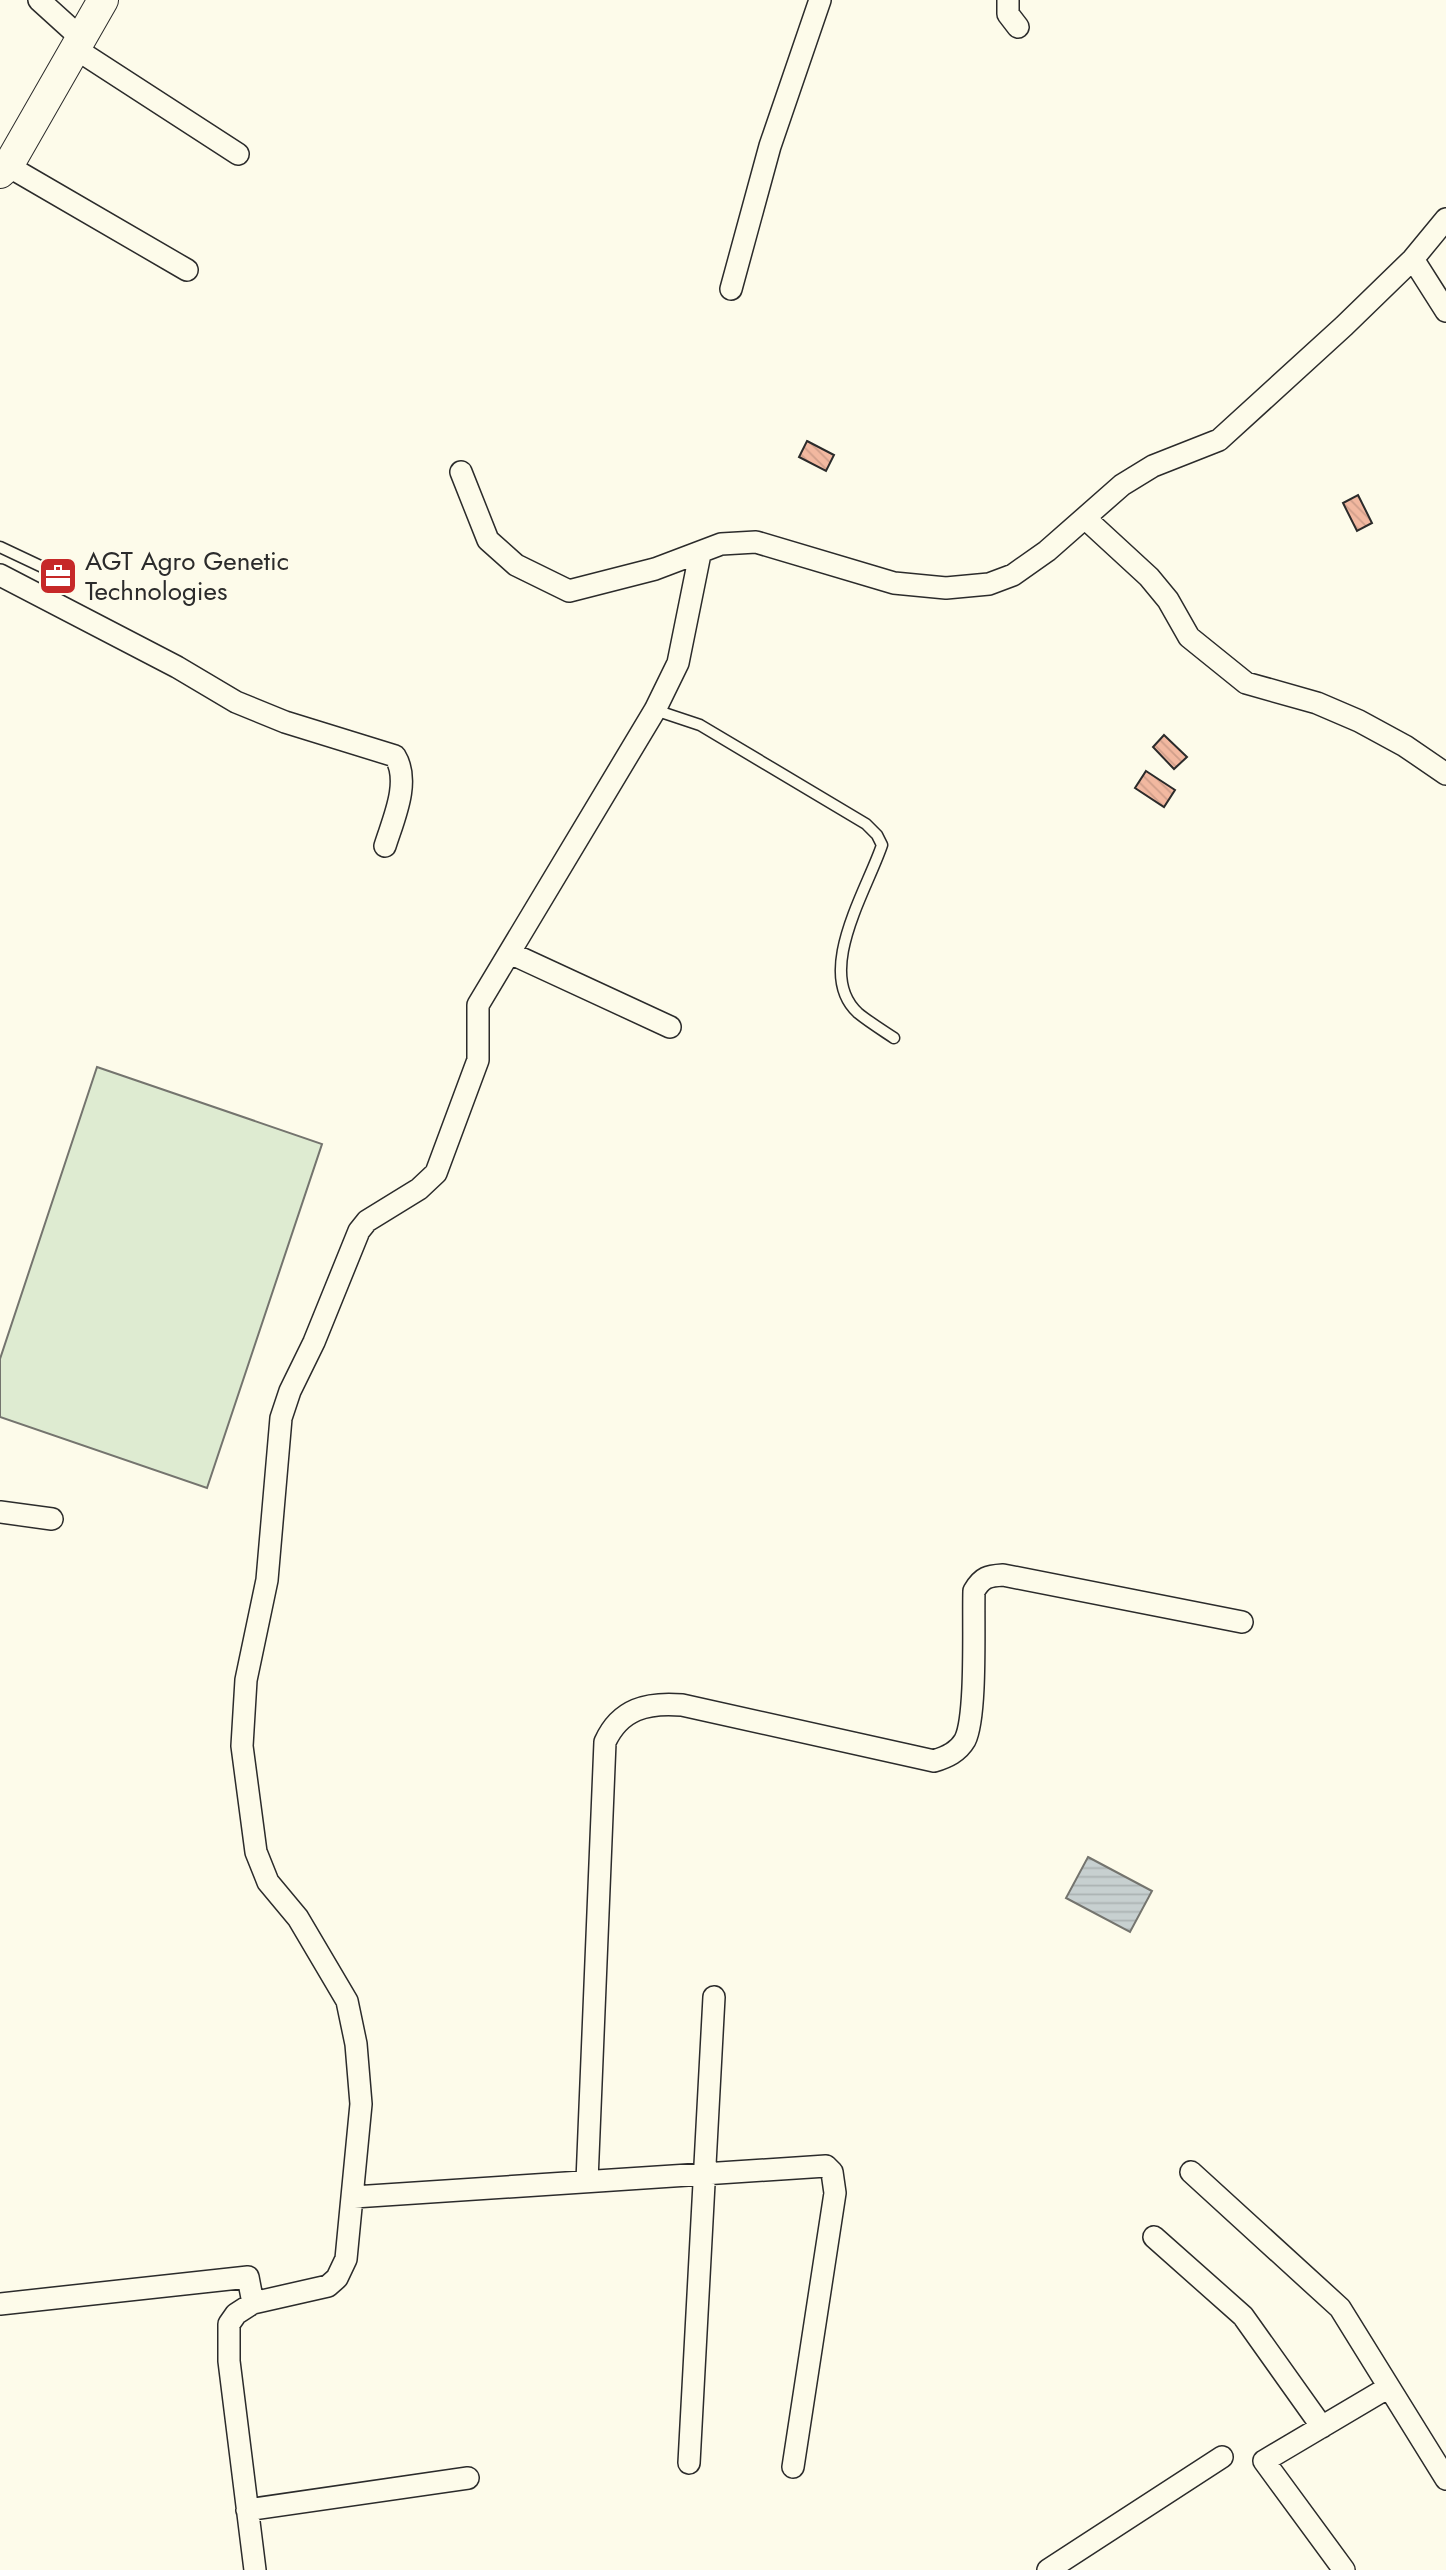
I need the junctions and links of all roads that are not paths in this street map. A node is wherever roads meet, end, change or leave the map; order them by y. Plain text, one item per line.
1 (39, 0) edge
2 (103, 0) edge
3 (820, 0) edge
4 (1008, 0) edge
5 (1018, 27) dead end
6 (79, 44) junction
7 (238, 154) dead end
8 (4, 170) edge
9 (1446, 219) edge
10 (1413, 259) junction
11 (187, 270) dead end
12 (731, 289) dead end
13 (1446, 311) edge
14 (461, 472) dead end
15 (1086, 519) junction
16 (0, 547) edge
17 (700, 554) junction
18 (53, 572) dead end
19 (0, 575) edge
20 (655, 710) junction
21 (1446, 774) edge
22 (386, 846) dead end
23 (510, 953) junction
24 (670, 1027) dead end
25 (894, 1038) dead end
26 (0, 1512) edge
27 (52, 1519) dead end
28 (1242, 1622) dead end
29 (714, 1997) dead end
30 (706, 2172) junction
31 (1191, 2172) dead end
32 (587, 2180) junction
33 (354, 2197) junction
34 (1153, 2237) dead end
35 (253, 2303) junction
36 (0, 2304) edge
37 (1389, 2387) junction
38 (1322, 2427) junction
39 (1222, 2457) dead end
40 (689, 2463) dead end
41 (793, 2467) dead end
42 (468, 2478) dead end
43 (1446, 2479) edge
44 (247, 2511) junction
45 (255, 2570) edge
46 (1048, 2570) edge
47 (1344, 2570) edge

1 - 6 street
2 - 6 main road
3 - 12 street
4 - 5 street
6 - 7 street
6 - 8 main road
8 - 11 street
9 - 10 street
10 - 13 street
10 - 15 street
14 - 17 street
15 - 17 street
15 - 21 street
16 - 18 lane
17 - 20 street
19 - 22 street
20 - 23 street
20 - 25 lane
23 - 24 street
23 - 33 street
26 - 27 street
28 - 32 street
29 - 30 street
30 - 32 street
30 - 40 street
30 - 41 street
31 - 37 street
32 - 33 street
33 - 35 street
34 - 38 street
35 - 36 street
35 - 44 street
37 - 38 street
37 - 43 street
38 - 47 street
39 - 46 street
42 - 44 street
44 - 45 street

